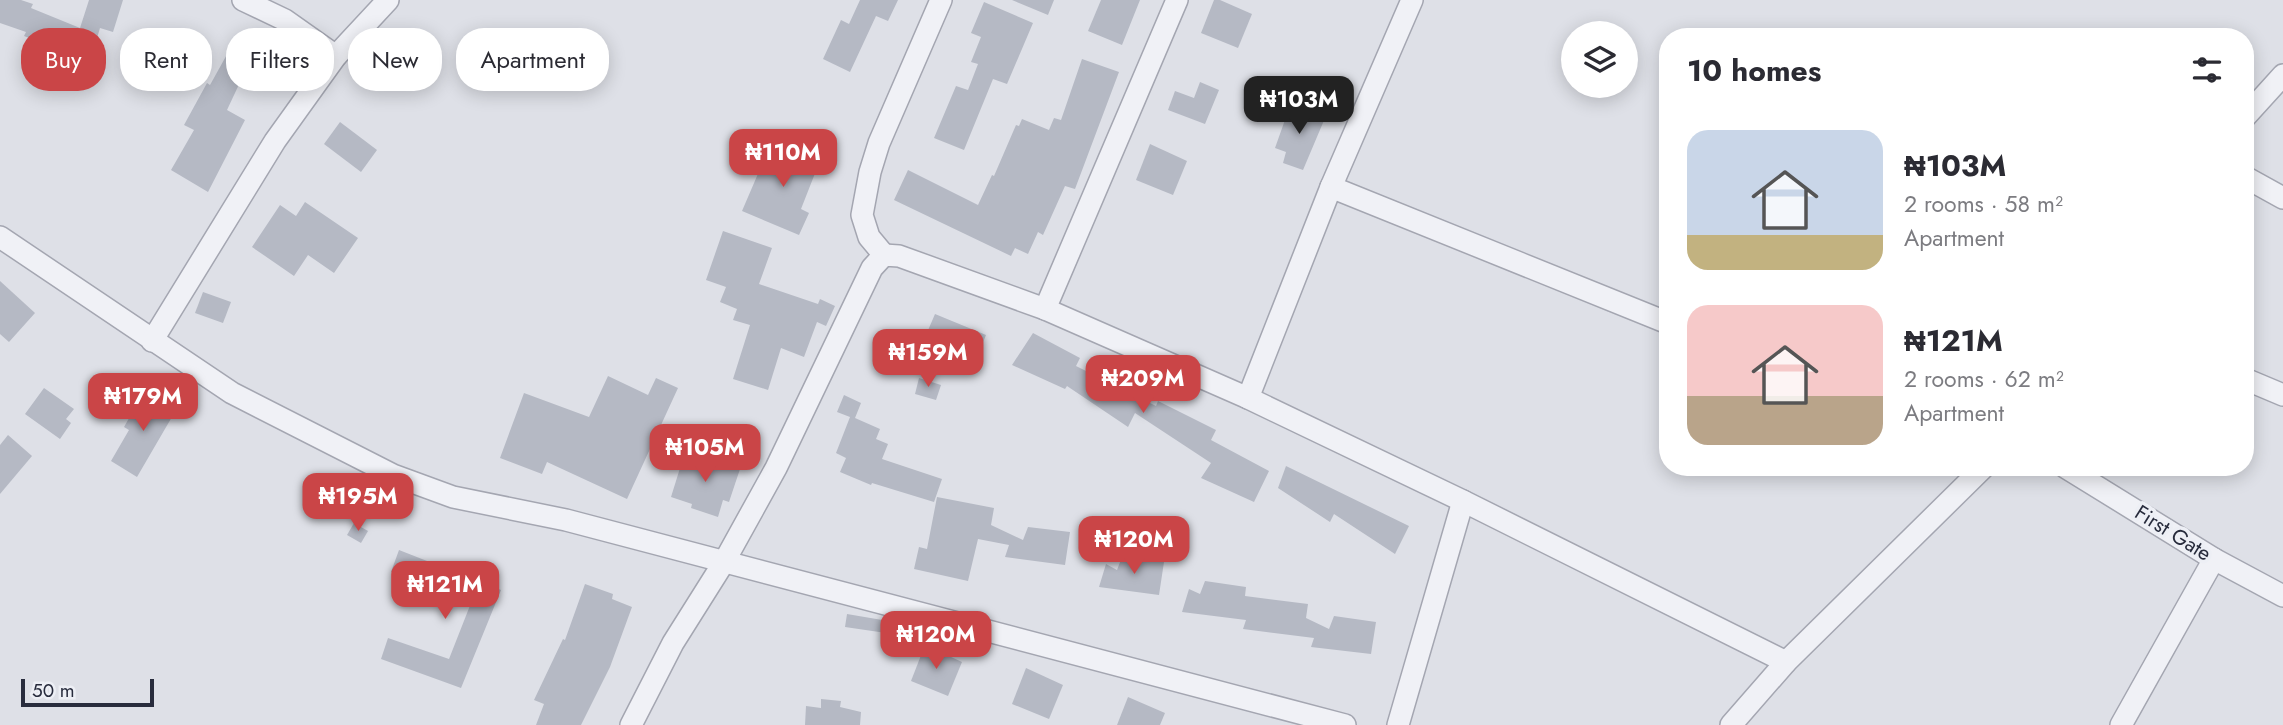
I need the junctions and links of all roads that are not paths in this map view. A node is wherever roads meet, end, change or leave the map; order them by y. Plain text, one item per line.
1 (243, 0) edge
2 (388, 0) edge
3 (941, 0) edge
4 (1177, 0) edge
5 (1412, 0) edge
6 (336, 56) junction
7 (2283, 75) edge
8 (2254, 107) edge
9 (2254, 182) edge
10 (1331, 187) junction
11 (2283, 198) edge
12 (0, 237) edge
13 (884, 255) junction
14 (1045, 309) junction
15 (1659, 319) edge
16 (152, 341) junction
17 (2254, 383) edge
18 (2283, 395) edge
19 (1248, 398) junction
20 (1975, 476) edge
21 (2080, 476) edge
22 (1463, 501) junction
23 (2214, 559) junction
24 (724, 562) junction
25 (2283, 596) edge
26 (1786, 662) junction
27 (631, 725) edge
28 (1345, 725) edge
29 (1398, 725) edge
30 (1731, 725) edge
31 (2121, 725) edge

1 - 6 street
2 - 6 street
3 - 13 street
4 - 14 street
5 - 10 street
6 - 16 street
7 - 8 street
9 - 11 street
10 - 15 street
10 - 19 street
12 - 16 street
13 - 14 street
13 - 24 street
14 - 19 street
16 - 24 street
17 - 18 street
19 - 22 street
20 - 26 street
21 - 23 street, First Gate
22 - 26 street
22 - 29 street
23 - 25 street, First Gate
23 - 31 street
24 - 27 street
24 - 28 street
26 - 30 street

